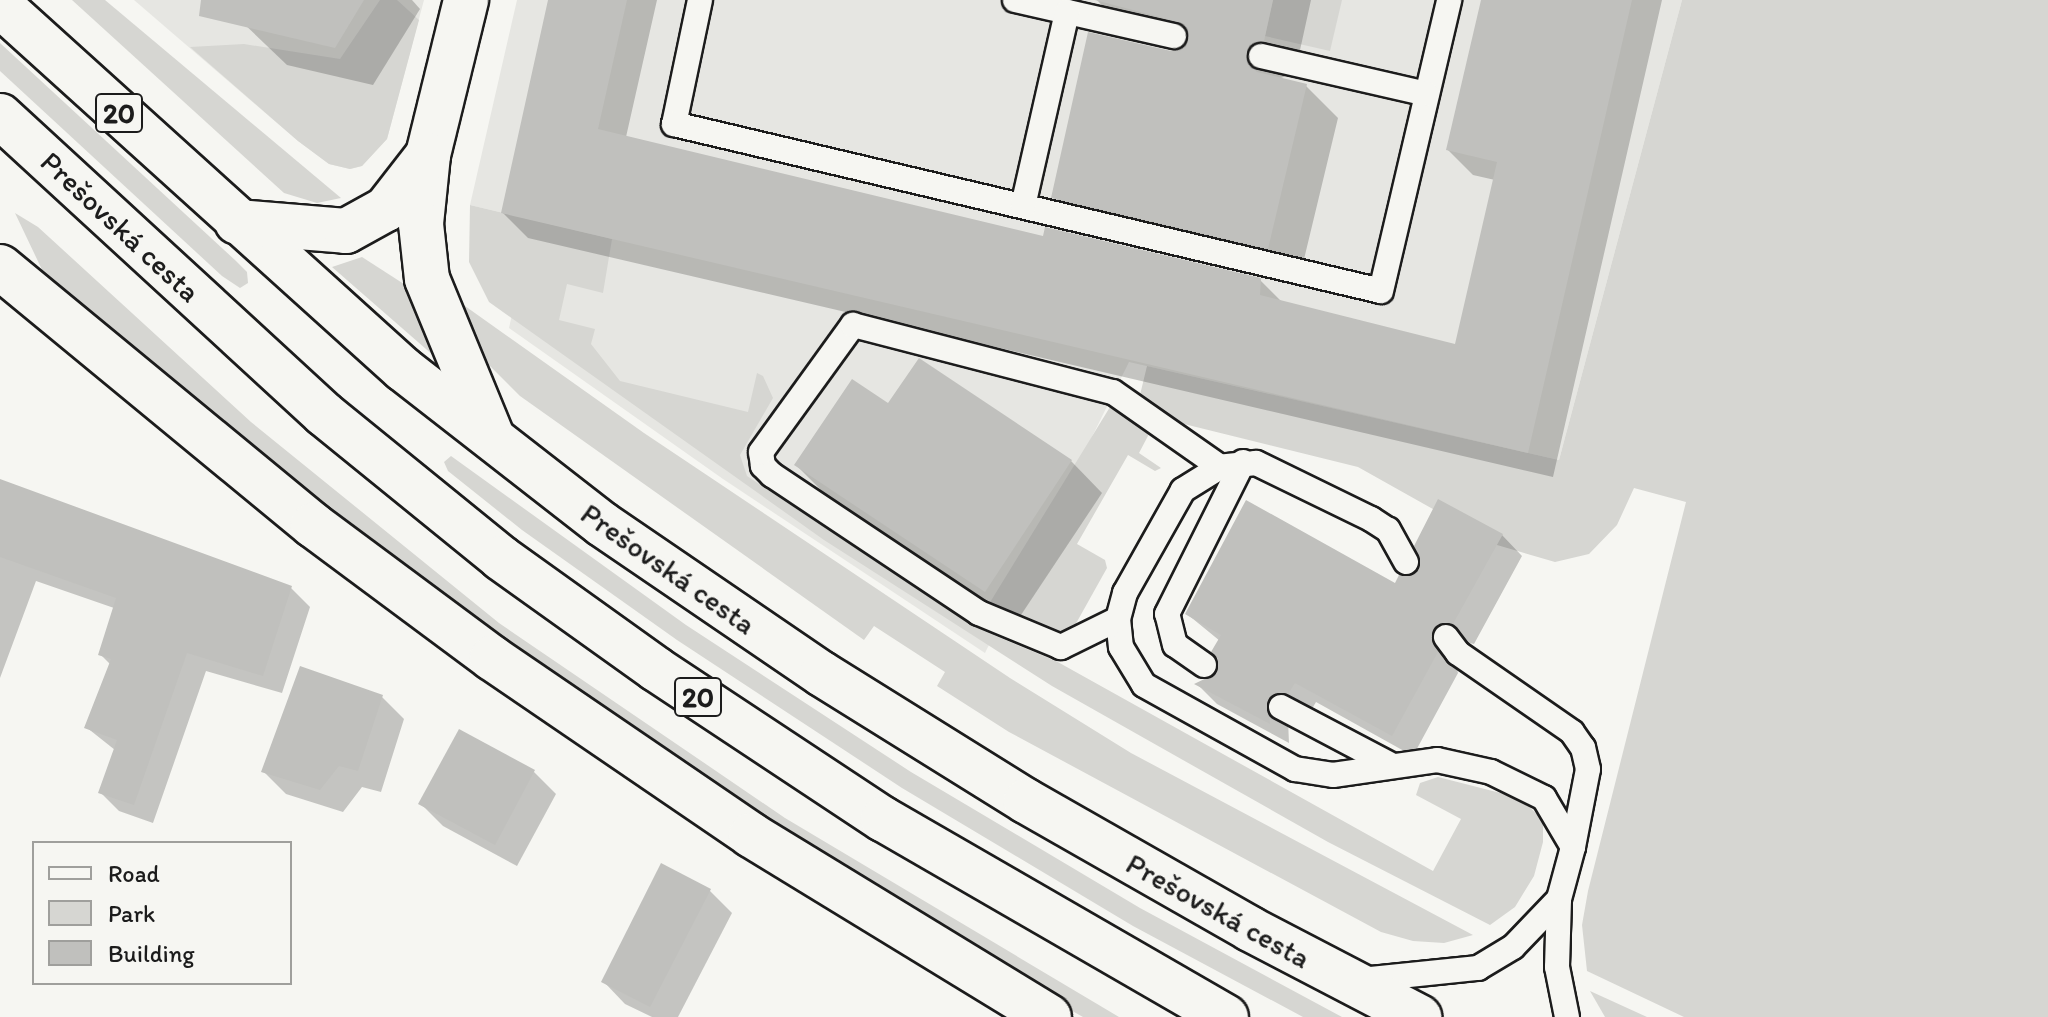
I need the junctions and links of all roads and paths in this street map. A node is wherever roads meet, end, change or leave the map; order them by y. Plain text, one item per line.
1 (466, 0) edge
2 (700, 0) edge
3 (1015, 0) edge
4 (1449, 0) edge
5 (0, 5) edge
6 (1067, 12) junction
7 (1174, 36) dead end
8 (1261, 56) dead end
9 (1427, 94) junction
10 (0, 116) edge
11 (428, 155) junction
12 (1023, 206) junction
13 (237, 222) junction
14 (0, 267) edge
15 (495, 443) junction
16 (1232, 464) junction
17 (1406, 562) dead end
18 (1118, 619) junction
19 (1446, 637) dead end
20 (1204, 665) dead end
21 (1281, 707) dead end
22 (1389, 764) junction
23 (1573, 847) junction
24 (1559, 899) junction
25 (1347, 981) junction
26 (1049, 1017) edge
27 (1226, 1017) edge
28 (1419, 1017) edge
29 (1567, 1017) edge

1 - 11 main road
2 - 12 lane
3 - 6 lane
4 - 9 lane
5 - 13 main road, Prešovská cesta / 20
6 - 7 lane
6 - 12 lane
8 - 9 lane
9 - 12 lane
10 - 27 main road, Prešovská cesta / 20
11 - 13 main road
11 - 15 main road
13 - 15 main road, Prešovská cesta / 20
14 - 26 main road
15 - 25 main road, Prešovská cesta / 20
16 - 17 lane
16 - 18 lane
16 - 18 lane
16 - 20 lane
18 - 22 lane
19 - 23 lane
21 - 22 lane
22 - 23 lane
23 - 24 lane
24 - 25 lane
24 - 29 lane
25 - 28 main road, Prešovská cesta / 20

